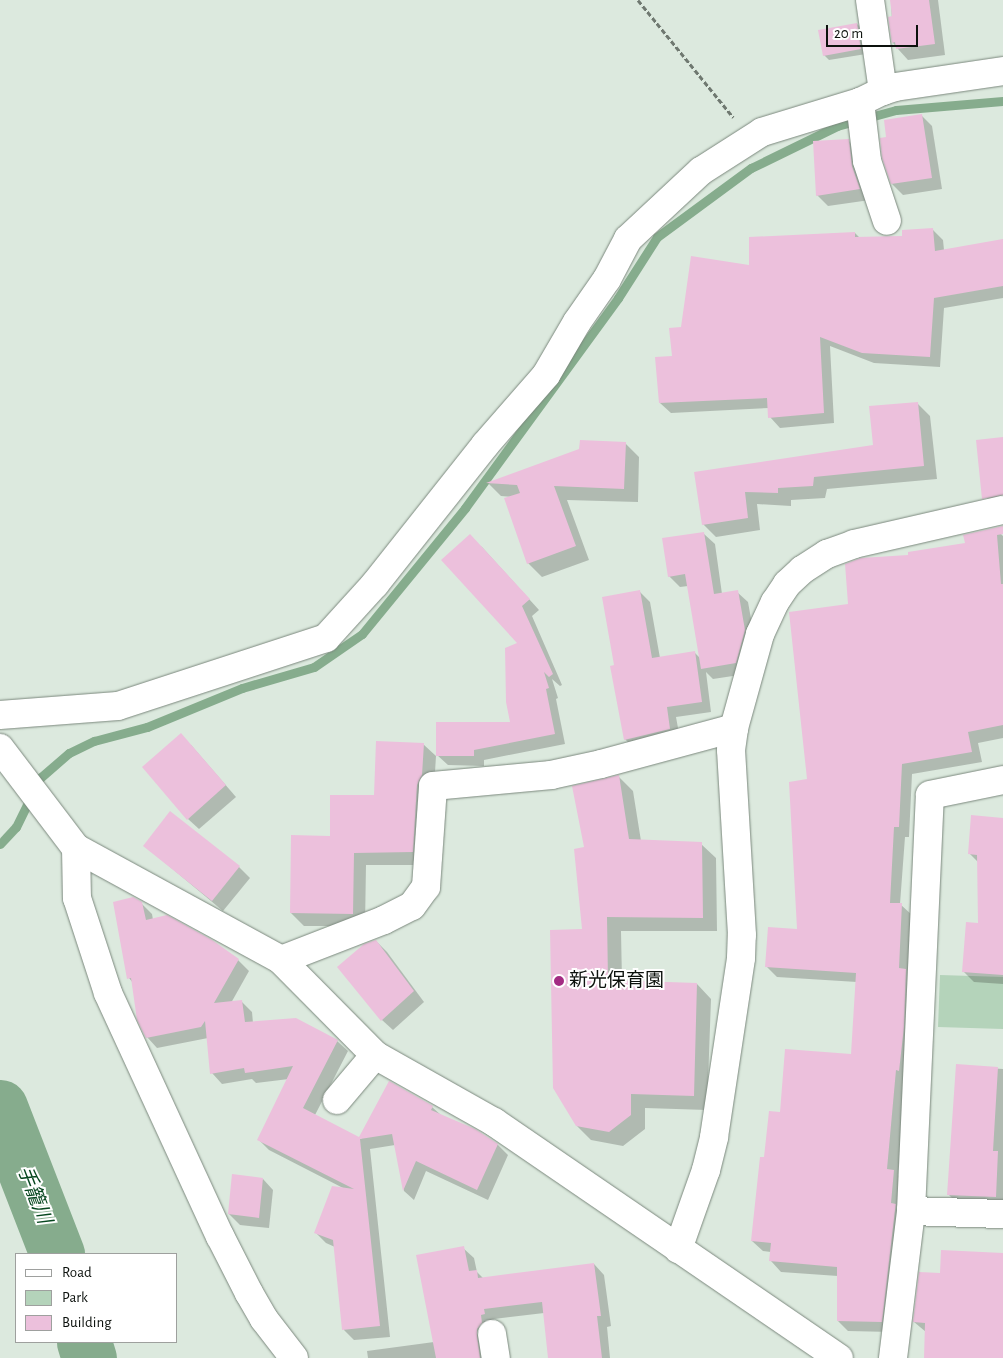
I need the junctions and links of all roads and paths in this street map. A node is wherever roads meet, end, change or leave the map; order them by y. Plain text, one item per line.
1 (638, 0) edge
2 (870, 0) edge
3 (1003, 71) edge
4 (871, 96) junction
5 (750, 139) junction
6 (887, 222) dead end
7 (1003, 510) edge
8 (0, 715) edge
9 (734, 728) junction
10 (0, 748) edge
11 (1003, 780) edge
12 (76, 848) junction
13 (281, 960) junction
14 (375, 1056) junction
15 (337, 1100) dead end
16 (911, 1211) junction
17 (1003, 1214) edge
18 (678, 1249) junction
19 (294, 1358) edge
20 (839, 1358) edge
21 (893, 1358) edge

1 - 5 path
2 - 4 street
3 - 4 street
4 - 5 street
4 - 6 street
5 - 8 street
7 - 9 street
9 - 13 street
9 - 18 street
10 - 12 street
11 - 16 street
12 - 13 street
12 - 19 street
13 - 14 street
14 - 15 street
14 - 18 street
16 - 17 street
16 - 21 street
18 - 20 street

